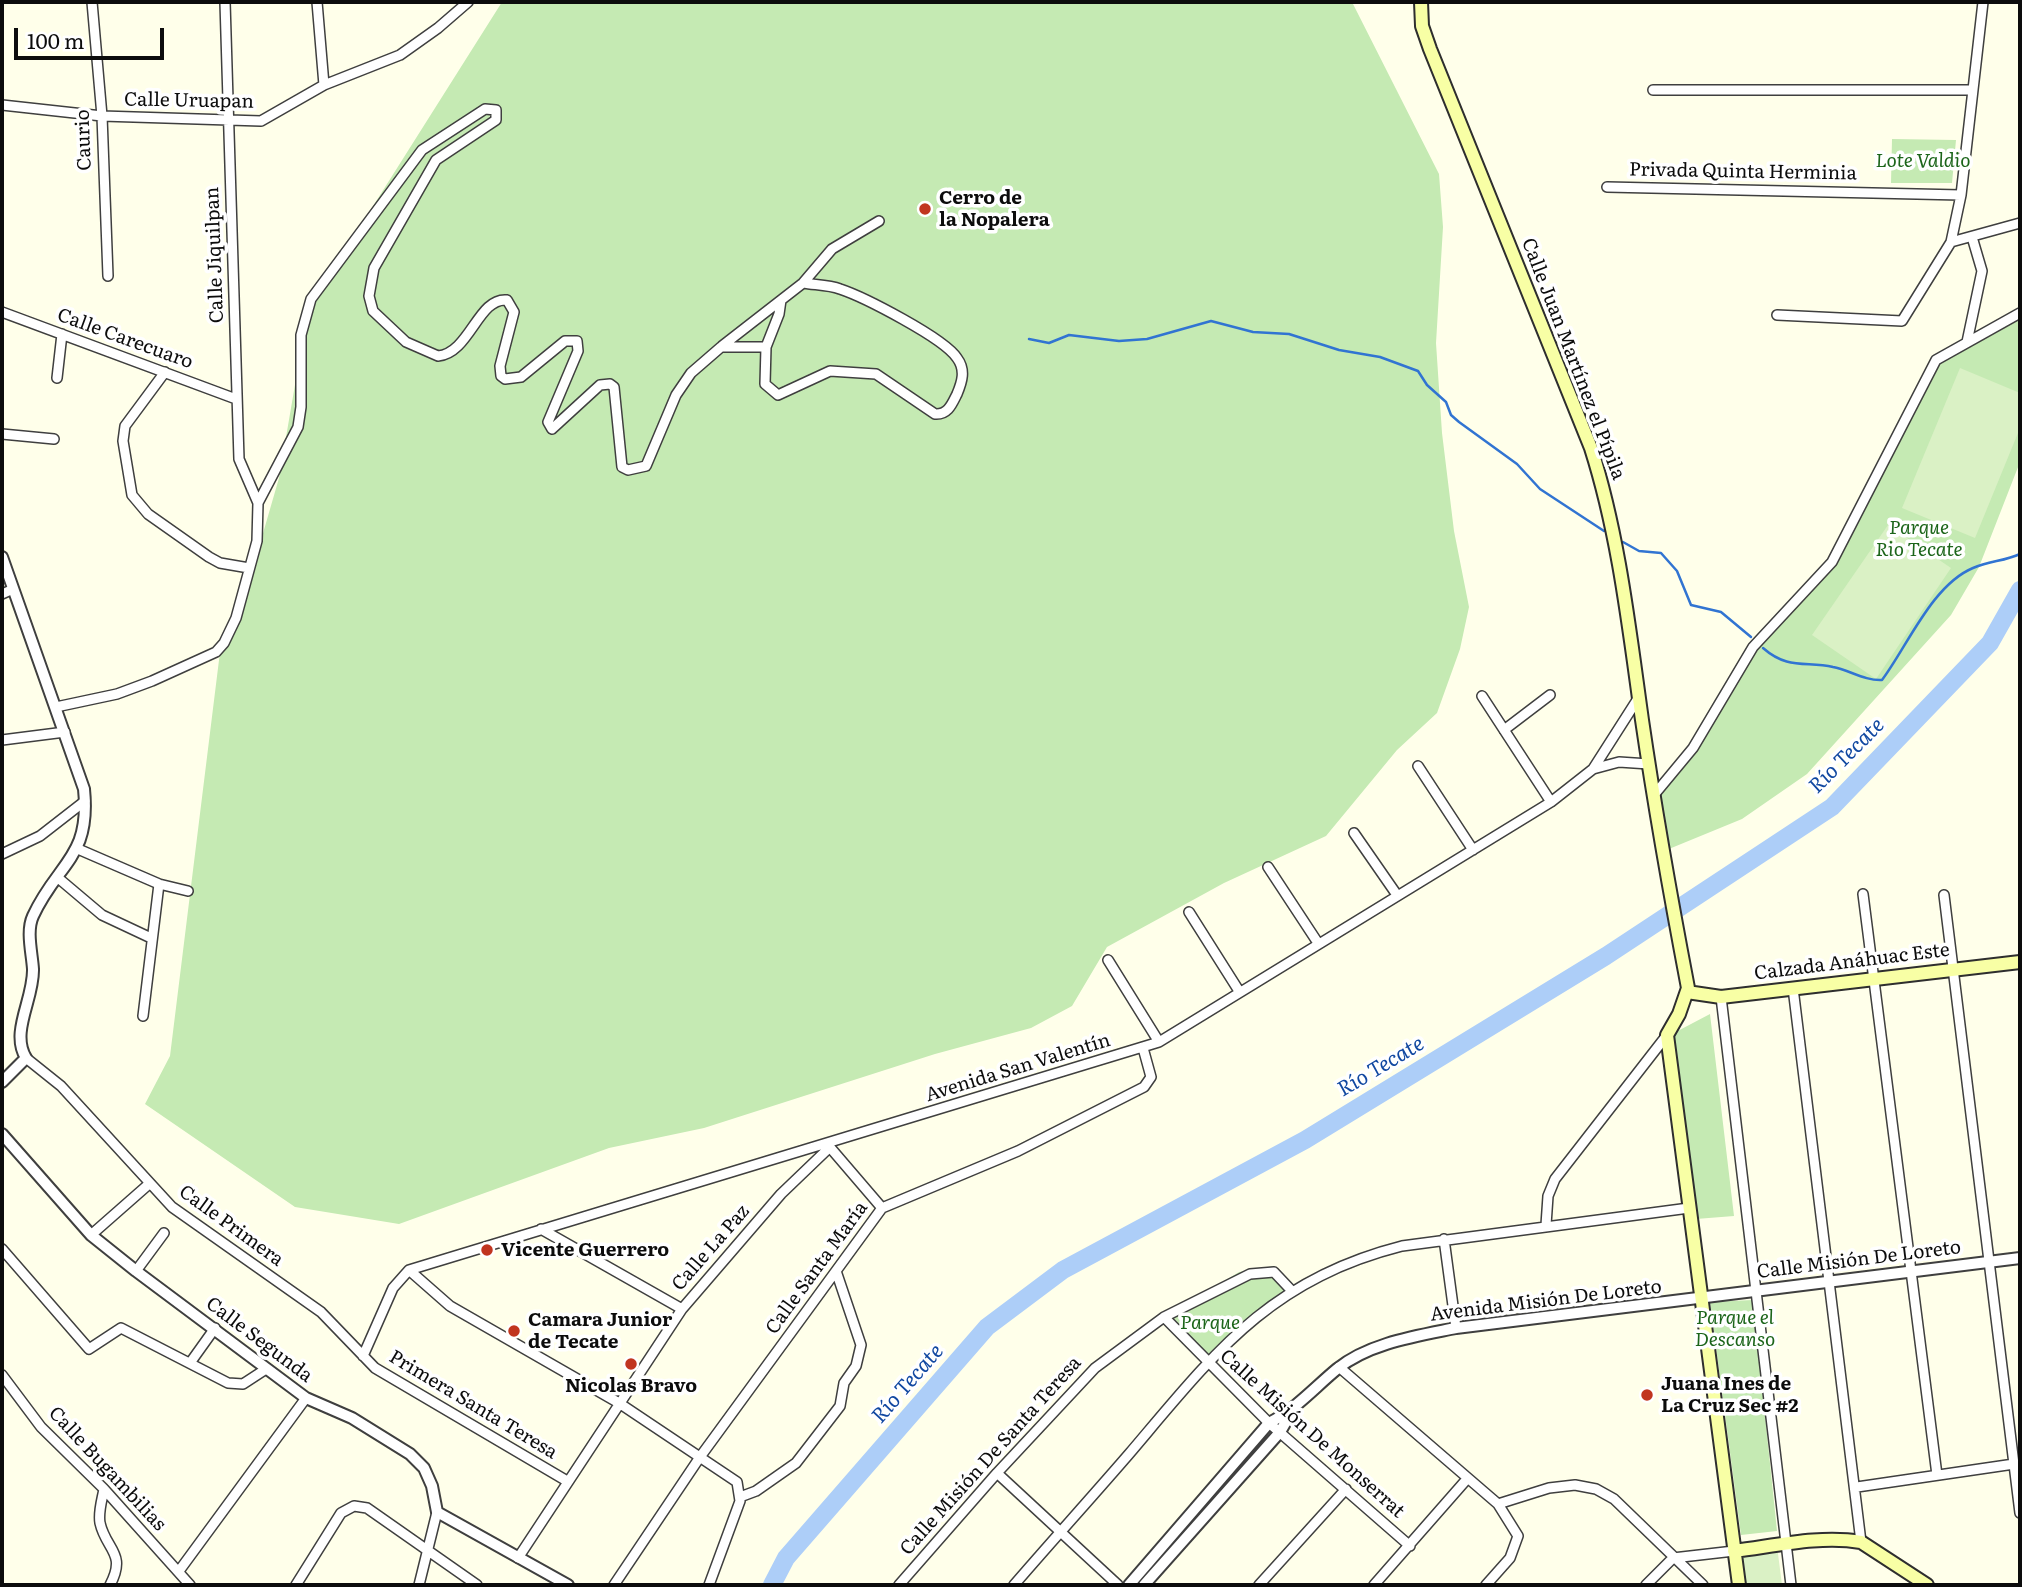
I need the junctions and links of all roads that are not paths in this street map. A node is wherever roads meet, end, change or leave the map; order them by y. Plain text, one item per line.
1 (92, 2) edge
2 (225, 2) edge
3 (317, 2) edge
4 (468, 2) edge
5 (1983, 2) edge
6 (1424, 3) edge
7 (324, 85) junction
8 (1653, 90) dead end
9 (1972, 90) junction
10 (2, 105) edge
11 (102, 116) junction
12 (228, 121) junction
13 (1607, 187) dead end
14 (1961, 195) junction
15 (879, 221) dead end
16 (2020, 223) edge
17 (1972, 237) junction
18 (1951, 242) junction
19 (108, 276) dead end
20 (803, 283) junction
21 (781, 300) junction
22 (2, 312) edge
23 (2020, 313) edge
24 (1777, 315) dead end
25 (62, 334) junction
26 (1967, 342) junction
27 (721, 347) junction
28 (766, 347) junction
29 (165, 372) junction
30 (57, 378) dead end
31 (236, 399) junction
32 (2, 434) edge
33 (54, 439) dead end
34 (258, 503) junction
35 (2, 557) edge
36 (250, 568) junction
37 (7, 592) edge
38 (1550, 695) dead end
39 (1482, 696) dead end
40 (1639, 697) junction
41 (56, 707) junction
42 (1504, 730) junction
43 (65, 732) junction
44 (2, 740) edge
45 (1649, 764) junction
46 (1418, 766) dead end
47 (1593, 769) junction
48 (1654, 795) junction
49 (85, 801) junction
50 (1551, 802) junction
51 (1354, 833) dead end
52 (78, 849) junction
53 (1473, 850) junction
54 (2, 854) edge
55 (1268, 867) dead end
56 (57, 877) junction
57 (159, 884) junction
58 (188, 891) dead end
59 (1863, 894) dead end
60 (1397, 895) junction
61 (1944, 895) dead end
62 (1189, 912) dead end
63 (151, 939) junction
64 (1318, 943) junction
65 (1108, 960) dead end
66 (2020, 962) edge
67 (1951, 970) junction
68 (1872, 978) junction
69 (1793, 989) junction
70 (1239, 991) junction
71 (1687, 992) junction
72 (1721, 997) junction
73 (143, 1016) dead end
74 (1667, 1035) junction
75 (1159, 1042) junction
76 (1143, 1048) junction
77 (26, 1058) junction
78 (2, 1082) edge
79 (2, 1134) edge
80 (829, 1145) junction
81 (149, 1184) junction
82 (882, 1208) junction
83 (1689, 1208) junction
84 (1546, 1225) junction
85 (541, 1229) junction
86 (164, 1233) dead end
87 (91, 1235) junction
88 (1444, 1239) junction
89 (2, 1249) edge
90 (2020, 1258) edge
91 (1987, 1262) junction
92 (409, 1270) junction
93 (136, 1271) junction
94 (836, 1271) junction
95 (1909, 1272) junction
96 (1830, 1281) junction
97 (1755, 1289) junction
98 (1291, 1290) junction
99 (1702, 1298) junction
100 (682, 1309) junction
101 (1164, 1317) junction
102 (215, 1328) junction
103 (1456, 1328) junction
104 (363, 1356) junction
105 (190, 1363) junction
106 (1209, 1364) junction
107 (1339, 1367) junction
108 (266, 1369) junction
109 (2, 1375) edge
110 (306, 1398) junction
111 (619, 1402) junction
112 (1292, 1411) junction
113 (1269, 1423) junction
114 (1280, 1432) junction
115 (700, 1457) junction
116 (2014, 1464) junction
117 (997, 1473) junction
118 (1937, 1475) junction
119 (1468, 1479) junction
120 (567, 1481) junction
121 (1857, 1487) junction
122 (104, 1489) junction
123 (1346, 1489) junction
124 (740, 1497) junction
125 (1498, 1504) junction
126 (437, 1512) junction
127 (2020, 1513) edge
128 (1061, 1531) junction
129 (1861, 1542) junction
130 (1787, 1544) junction
131 (1410, 1546) junction
132 (1734, 1550) junction
133 (428, 1552) junction
134 (518, 1558) junction
135 (1673, 1558) junction
136 (179, 1571) junction
137 (1657, 1580) edge
138 (110, 1585) edge
139 (190, 1585) edge
140 (296, 1585) edge
141 (419, 1585) edge
142 (477, 1585) edge
143 (568, 1585) edge
144 (614, 1585) edge
145 (709, 1585) edge
146 (900, 1585) edge
147 (1014, 1585) edge
148 (1118, 1585) edge
149 (1129, 1585) edge
150 (1144, 1585) edge
151 (1259, 1585) edge
152 (1374, 1585) edge
153 (1486, 1585) edge
154 (1646, 1585) edge
155 (1703, 1585) edge
156 (1740, 1585) edge
157 (1791, 1585) edge
158 (1927, 1585) edge

1 - 11 street, Caurio
2 - 12 street, Calle Jiquilpan
3 - 7 street
4 - 7 street, Calle Uruapan
5 - 9 street
6 - 40 main road, Calle Juan Martínez el Pípila
7 - 12 street, Calle Uruapan
8 - 9 street
9 - 14 street
10 - 11 street, Calle Uruapan
11 - 12 street, Calle Uruapan
11 - 19 street, Caurio
12 - 31 street, Calle Jiquilpan
13 - 14 street, Privada Quinta Herminia
14 - 18 street
15 - 20 street
16 - 17 street
17 - 18 street
17 - 26 street
18 - 24 street
20 - 21 street
20 - 28 street
21 - 27 street
21 - 28 street
22 - 25 street, Calle Carecuaro
23 - 26 street
25 - 29 street, Calle Carecuaro
25 - 30 street
26 - 48 street
27 - 28 street
27 - 34 street
29 - 31 street, Calle Carecuaro
29 - 36 street
31 - 34 street, Calle Jiquilpan
32 - 33 street
34 - 36 street
35 - 37 street
36 - 41 street
37 - 41 street
38 - 42 street
39 - 42 street
40 - 45 main road, Calle Juan Martínez el Pípila
40 - 47 street, Avenida San Valentín
41 - 43 street
42 - 50 street
43 - 44 street
43 - 49 street
45 - 47 street
45 - 48 main road, Calle Juan Martínez el Pípila
46 - 53 street
47 - 50 street, Avenida San Valentín
48 - 71 main road, Calle Juan Martínez el Pípila
49 - 52 street
49 - 54 street
50 - 53 street, Avenida San Valentín
51 - 60 street
52 - 56 street
52 - 57 street
53 - 60 street, Avenida San Valentín
55 - 64 street
56 - 63 street
56 - 77 street
57 - 58 street
57 - 63 street
59 - 68 street
60 - 64 street, Avenida San Valentín
61 - 67 street
62 - 70 street
63 - 73 street
64 - 70 street, Avenida San Valentín
65 - 75 street
66 - 67 main road, Calzada Anáhuac Este
67 - 68 main road, Calzada Anáhuac Este
67 - 91 street
68 - 69 main road, Calzada Anáhuac Este
68 - 95 street
69 - 72 main road, Calzada Anáhuac Este
69 - 96 street
70 - 75 street, Avenida San Valentín
71 - 72 main road, Calzada Anáhuac Este
71 - 74 main road
72 - 97 street
74 - 83 main road
74 - 84 street
75 - 76 street, Avenida San Valentín
76 - 80 street, Avenida San Valentín
76 - 82 street, Calle Santa María
77 - 78 street
77 - 81 street, Calle Primera
79 - 87 street, Calle Segunda
80 - 82 street
80 - 85 street, Avenida San Valentín
80 - 100 street, Calle La Paz
81 - 87 street
81 - 104 street, Calle Primera
82 - 94 street, Calle Santa María
83 - 84 street
83 - 99 main road
84 - 88 street
85 - 92 street, Avenida San Valentín
85 - 100 street
86 - 93 street
87 - 93 street, Calle Segunda
88 - 98 street
88 - 103 street
89 - 105 street
90 - 91 street, Calle Misión De Loreto
91 - 95 street, Calle Misión De Loreto
91 - 116 street
92 - 104 street
92 - 111 street
93 - 102 street, Calle Segunda
94 - 115 street, Calle Santa María
94 - 124 street
95 - 96 street, Calle Misión De Loreto
95 - 118 street
96 - 97 street, Calle Misión De Loreto
96 - 121 street
97 - 99 street, Calle Misión De Loreto
97 - 130 street
98 - 101 street, Calle Misión De Santa Teresa
98 - 106 street
99 - 103 street, Avenida Misión De Loreto
99 - 132 main road
100 - 111 street, Calle La Paz
101 - 106 street, Calle Misión De Monserrat
101 - 117 street, Calle Misión De Santa Teresa
102 - 105 street
102 - 108 street, Calle Segunda
103 - 107 street, Avenida Misión De Loreto
104 - 120 street, Primera Santa Teresa
105 - 108 street
106 - 113 street, Calle Misión De Monserrat
106 - 128 street
107 - 112 street, Avenida Misión De Loreto
107 - 119 street
108 - 110 street, Calle Segunda
109 - 122 street, Calle Bugambilias
110 - 126 street, Calle Segunda
110 - 136 street
111 - 115 street
111 - 120 street, Calle La Paz
112 - 113 street
112 - 114 street
113 - 114 street, Calle Misión De Monserrat
113 - 149 street
114 - 123 street, Calle Misión De Monserrat
114 - 150 street
115 - 124 street
115 - 144 street, Calle Santa María
116 - 118 street
116 - 127 street
117 - 128 street
117 - 146 street, Calle Misión De Santa Teresa
118 - 121 street
119 - 125 street
119 - 131 street
120 - 134 street, Calle La Paz
121 - 129 street
122 - 136 street, Calle Bugambilias
122 - 138 street
123 - 131 street, Calle Misión De Monserrat
123 - 151 street
124 - 145 street
125 - 135 street
125 - 153 street
126 - 133 street, Calle Segunda
126 - 134 street
128 - 147 street
128 - 148 street
129 - 130 main road
129 - 158 main road
130 - 132 main road
130 - 157 street
131 - 152 street
132 - 135 street
132 - 156 main road
133 - 140 street
133 - 141 street, Calle Segunda
133 - 142 street
134 - 143 street
135 - 137 street
135 - 155 street
136 - 139 street, Calle Bugambilias
137 - 154 street

